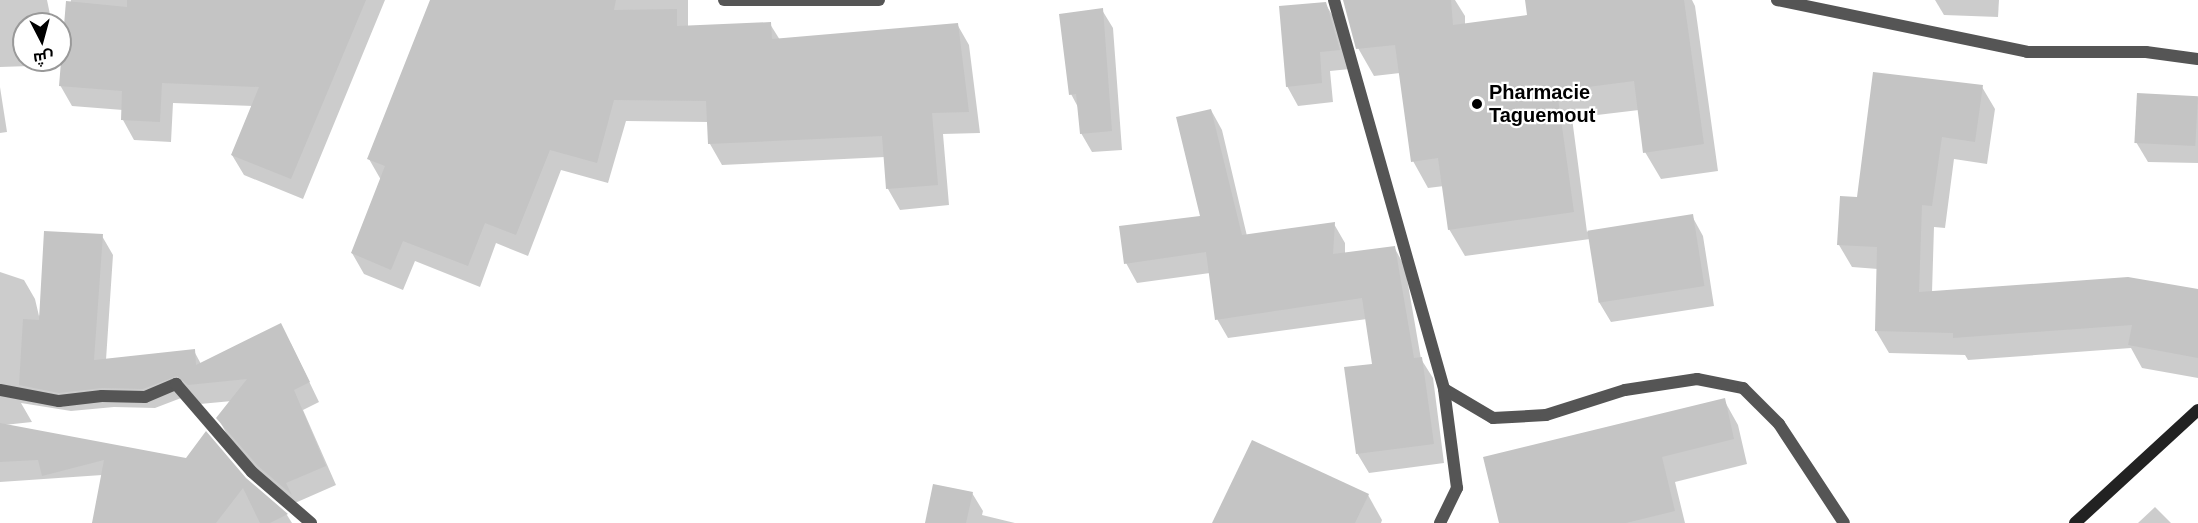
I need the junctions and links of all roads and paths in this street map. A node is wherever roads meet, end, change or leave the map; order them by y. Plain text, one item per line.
1 (724, 0) edge
2 (827, 0) edge
3 (879, 0) edge
4 (1334, 0) edge
5 (1777, 0) edge
6 (2198, 59) edge
7 (1444, 389) junction
8 (0, 390) edge
9 (2198, 410) edge
10 (311, 523) edge
11 (1440, 523) edge
12 (1844, 523) edge
13 (2075, 523) edge

1 - 2 street
2 - 3 street
4 - 7 street
5 - 6 street
7 - 11 street
7 - 12 street
8 - 10 street
9 - 13 main road

